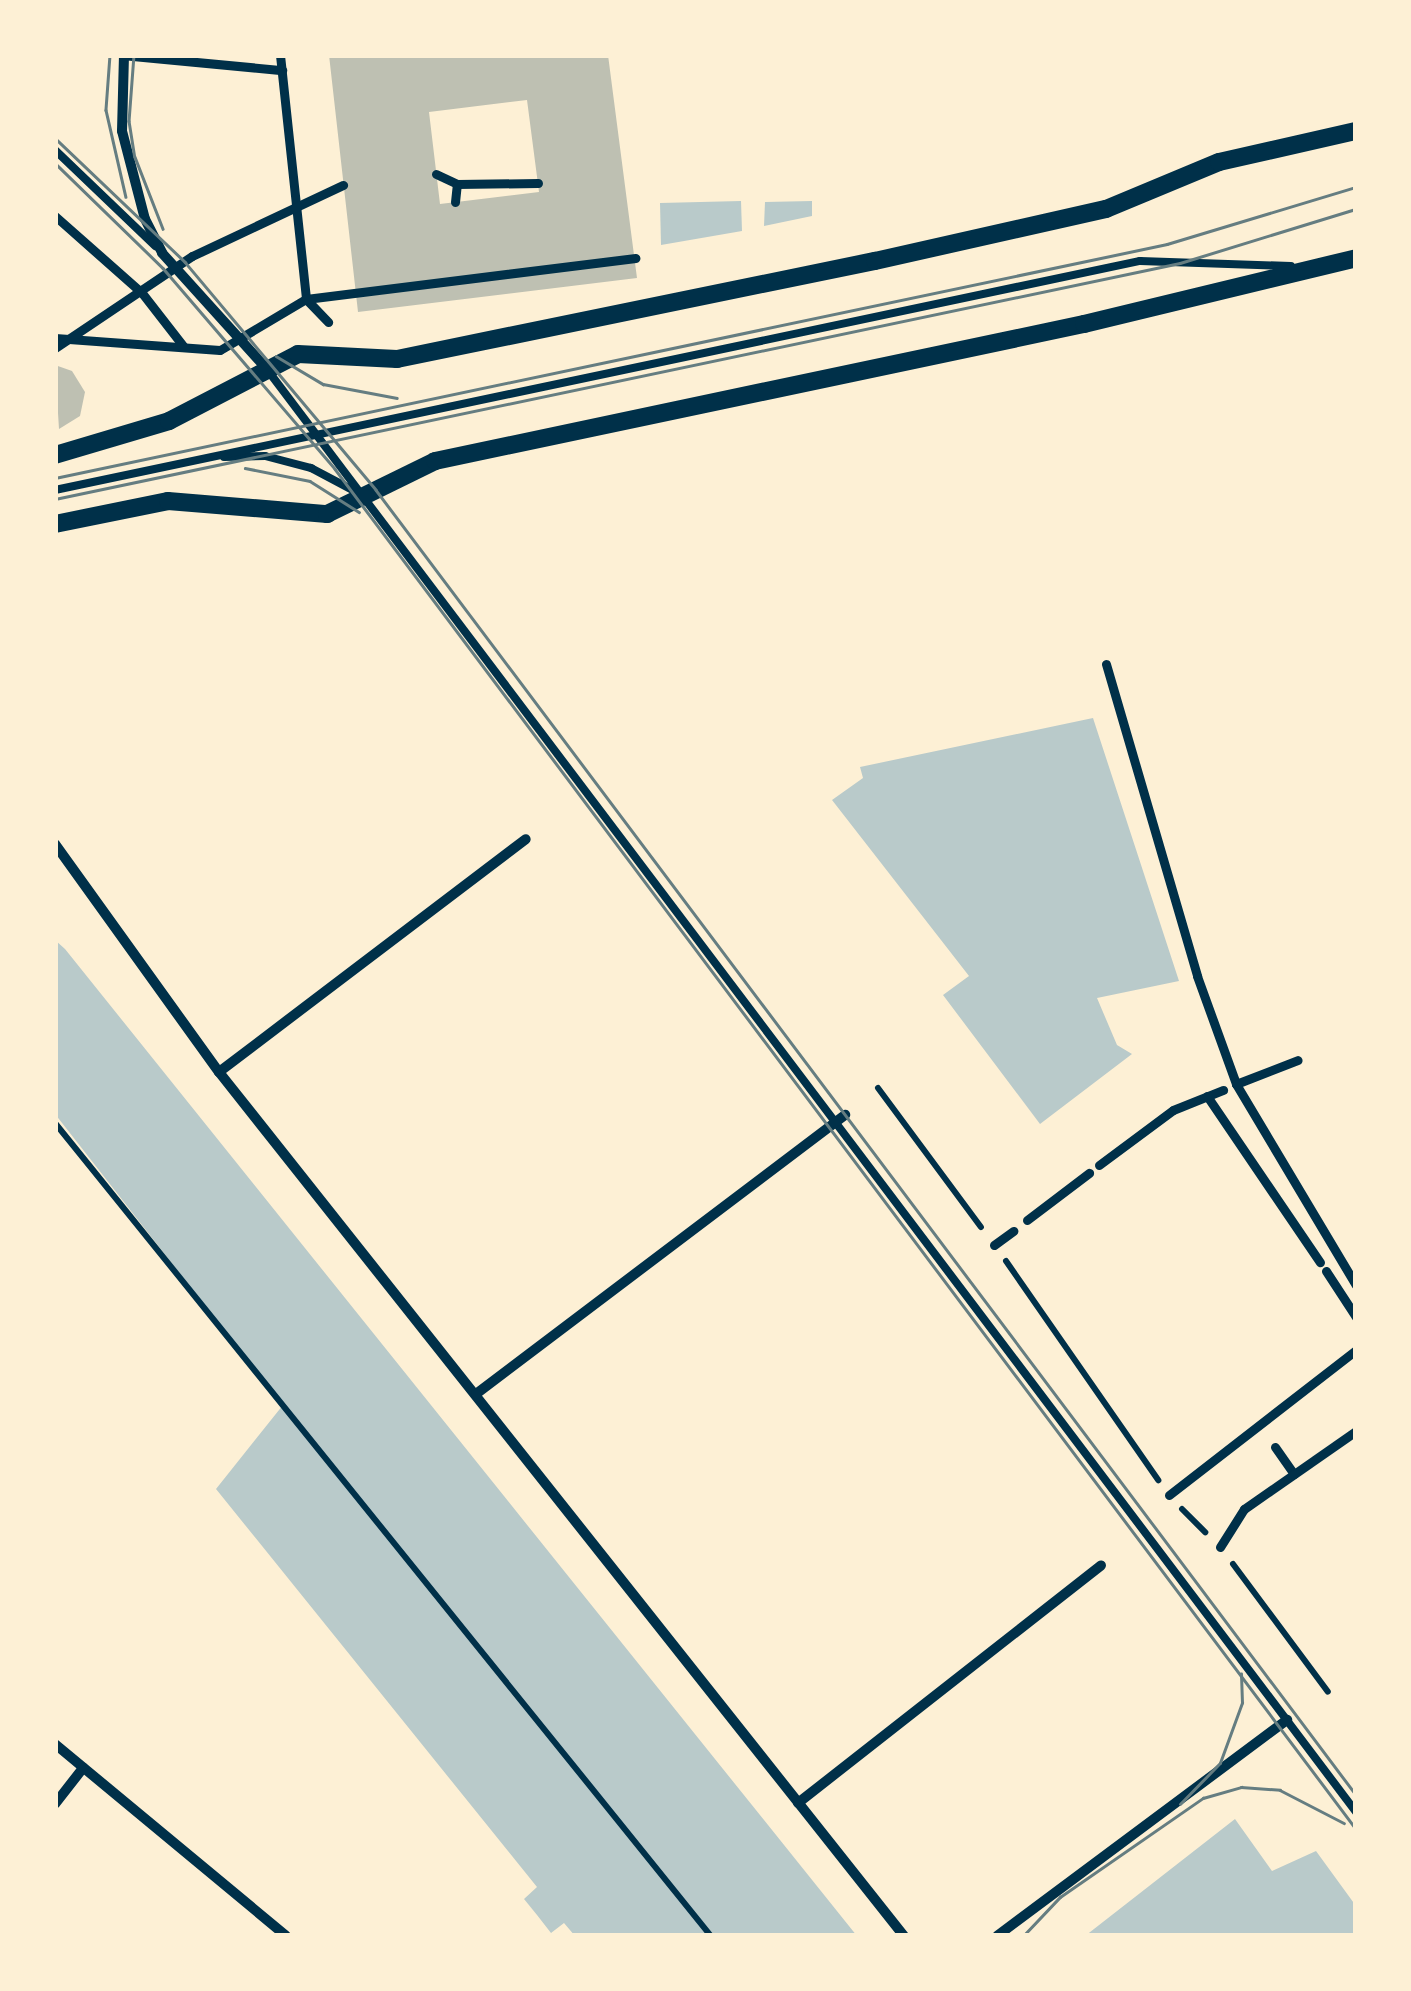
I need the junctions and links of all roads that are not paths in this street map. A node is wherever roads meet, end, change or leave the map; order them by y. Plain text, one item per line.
1 (280, 55) edge
2 (123, 56) edge
3 (282, 70) junction
4 (1356, 131) edge
5 (55, 150) edge
6 (436, 174) dead end
7 (538, 183) dead end
8 (457, 184) junction
9 (344, 185) dead end
10 (454, 202) dead end
11 (296, 203) junction
12 (55, 216) edge
13 (162, 253) junction
14 (635, 258) dead end
15 (1356, 258) edge
16 (1315, 267) junction
17 (176, 270) junction
18 (142, 293) junction
19 (306, 299) junction
20 (328, 322) dead end
21 (69, 337) junction
22 (238, 337) junction
23 (55, 338) edge
24 (55, 348) edge
25 (184, 348) junction
26 (266, 368) junction
27 (318, 434) junction
28 (55, 455) edge
29 (204, 457) junction
30 (55, 490) edge
31 (366, 496) junction
32 (55, 524) edge
33 (1106, 664) dead end
34 (526, 839) dead end
35 (55, 844) edge
36 (1298, 1060) dead end
37 (219, 1072) junction
38 (1236, 1084) junction
39 (1222, 1090) dead end
40 (1207, 1096) junction
41 (841, 1118) junction
42 (1100, 1165) dead end
43 (1089, 1173) dead end
44 (1027, 1220) dead end
45 (1013, 1231) dead end
46 (994, 1245) road end
47 (1356, 1285) edge
48 (1356, 1317) edge
49 (1356, 1350) edge
50 (476, 1394) junction
51 (1356, 1431) edge
52 (1275, 1447) dead end
53 (1294, 1474) junction
54 (1169, 1495) road end
55 (1220, 1548) road end
56 (1101, 1565) dead end
57 (1287, 1720) junction
58 (55, 1744) edge
59 (82, 1768) junction
60 (798, 1803) junction
61 (55, 1804) edge
62 (1356, 1812) edge
63 (286, 1936) edge
64 (904, 1936) edge
65 (997, 1936) edge

1 - 3 street
2 - 3 street
2 - 13 street
3 - 11 street
4 - 26 street
5 - 13 lane
6 - 8 street
7 - 8 street
8 - 10 street
9 - 11 street
11 - 17 street
11 - 19 street
12 - 18 street
13 - 17 street
14 - 19 street
15 - 16 street
16 - 27 lane
16 - 31 street
17 - 18 street
17 - 22 street
18 - 21 street
18 - 25 street
19 - 20 street
19 - 22 street
21 - 23 street
21 - 24 street
21 - 25 street
22 - 25 street
22 - 26 street
26 - 27 lane
26 - 28 street
27 - 29 lane
27 - 31 lane
29 - 30 lane
29 - 31 lane
31 - 32 street
31 - 41 lane
33 - 38 street
34 - 37 street
35 - 37 street
36 - 38 street
37 - 50 street
38 - 47 street
39 - 40 street
40 - 42 street
40 - 48 street
41 - 50 street
41 - 57 lane
43 - 44 street
45 - 46 street
49 - 54 street
50 - 60 street
51 - 53 street
52 - 53 street
53 - 55 street
56 - 60 street
57 - 62 lane
57 - 65 street
58 - 59 street
59 - 61 street
59 - 63 street
60 - 64 street

